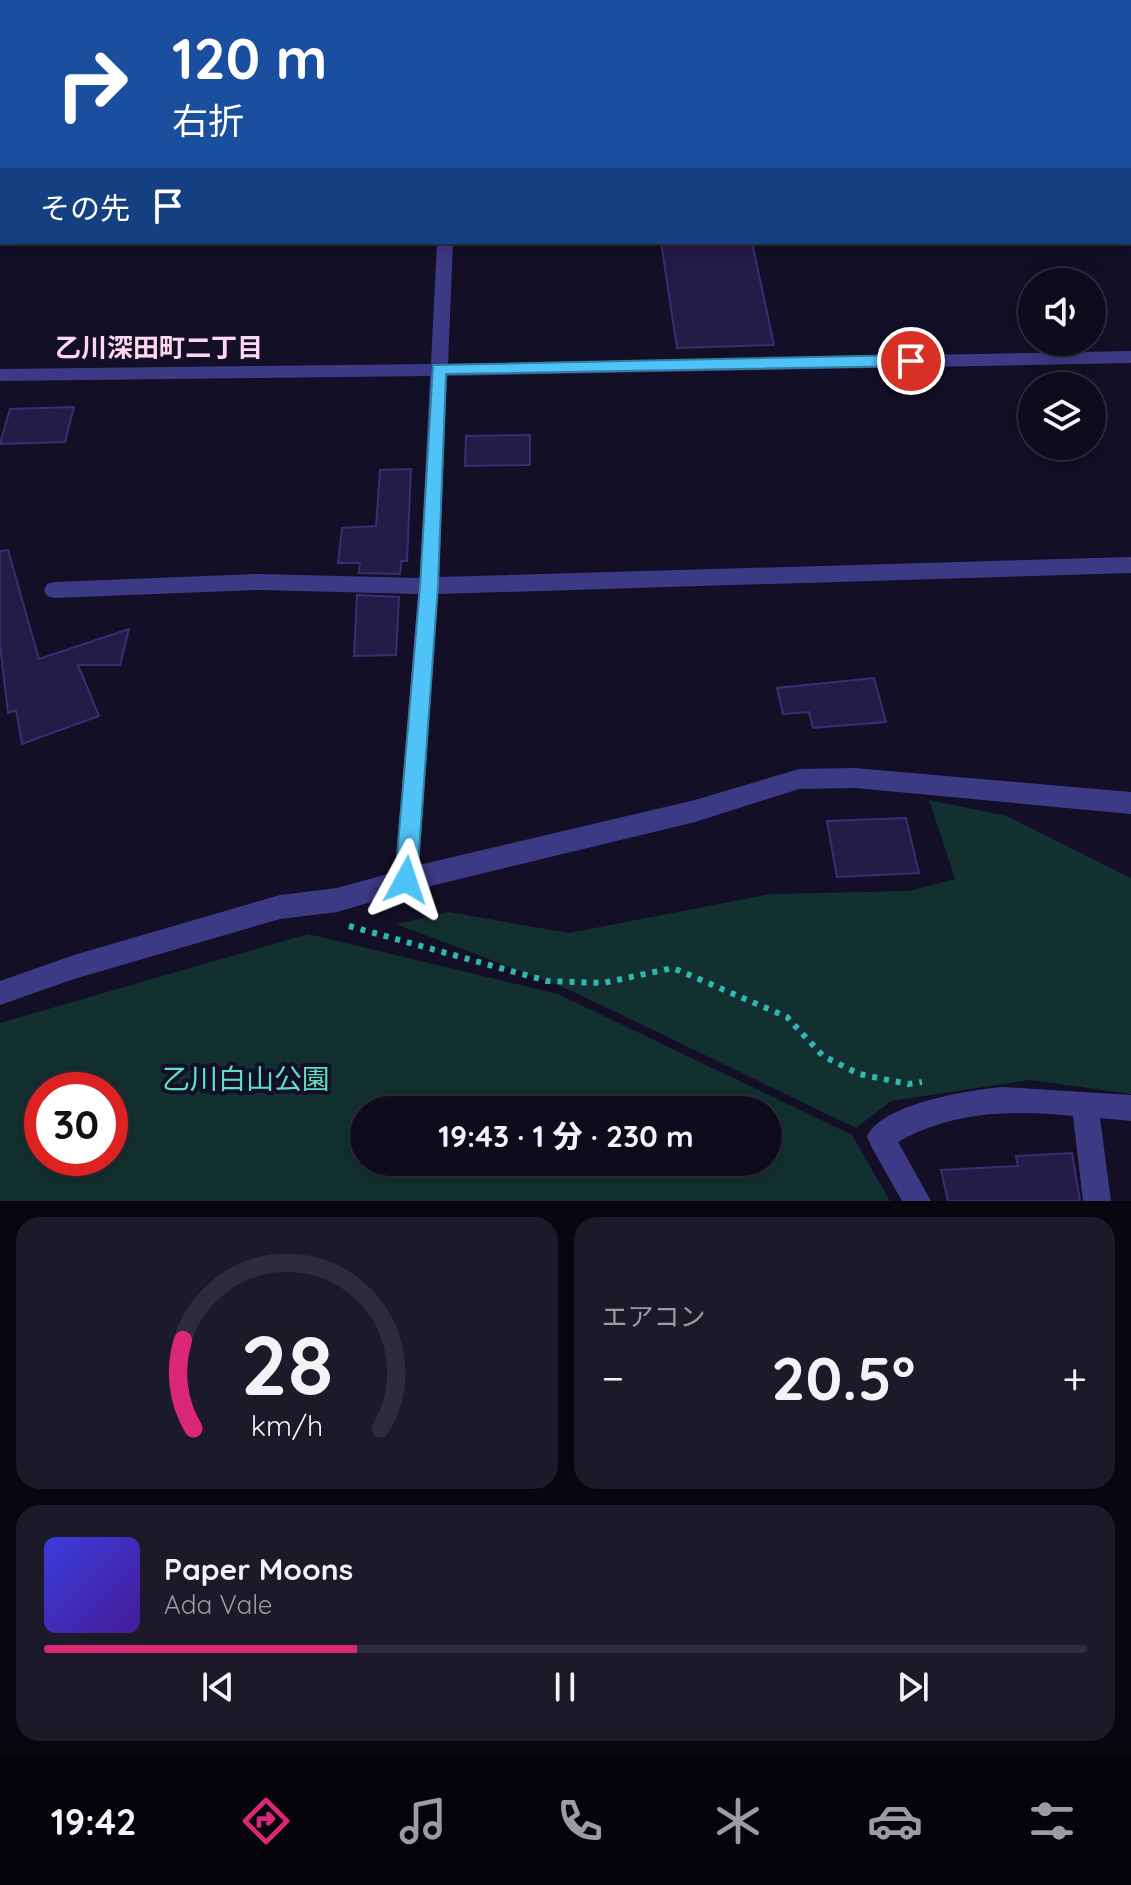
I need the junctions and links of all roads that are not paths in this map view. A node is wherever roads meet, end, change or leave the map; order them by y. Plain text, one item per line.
1 (445, 244) edge
2 (1131, 357) edge
3 (439, 369) junction
4 (0, 375) edge
5 (1131, 565) edge
6 (429, 586) junction
7 (54, 590) dead end
8 (1131, 803) edge
9 (406, 880) junction
10 (0, 993) edge
11 (1085, 1104) junction
12 (1131, 1108) edge
13 (917, 1201) edge
14 (1097, 1201) edge

1 - 3 street
2 - 3 street
3 - 4 street
3 - 6 street
5 - 6 street
6 - 7 street
6 - 9 street
8 - 9 street
9 - 10 street
11 - 12 street
11 - 13 street
11 - 14 street

